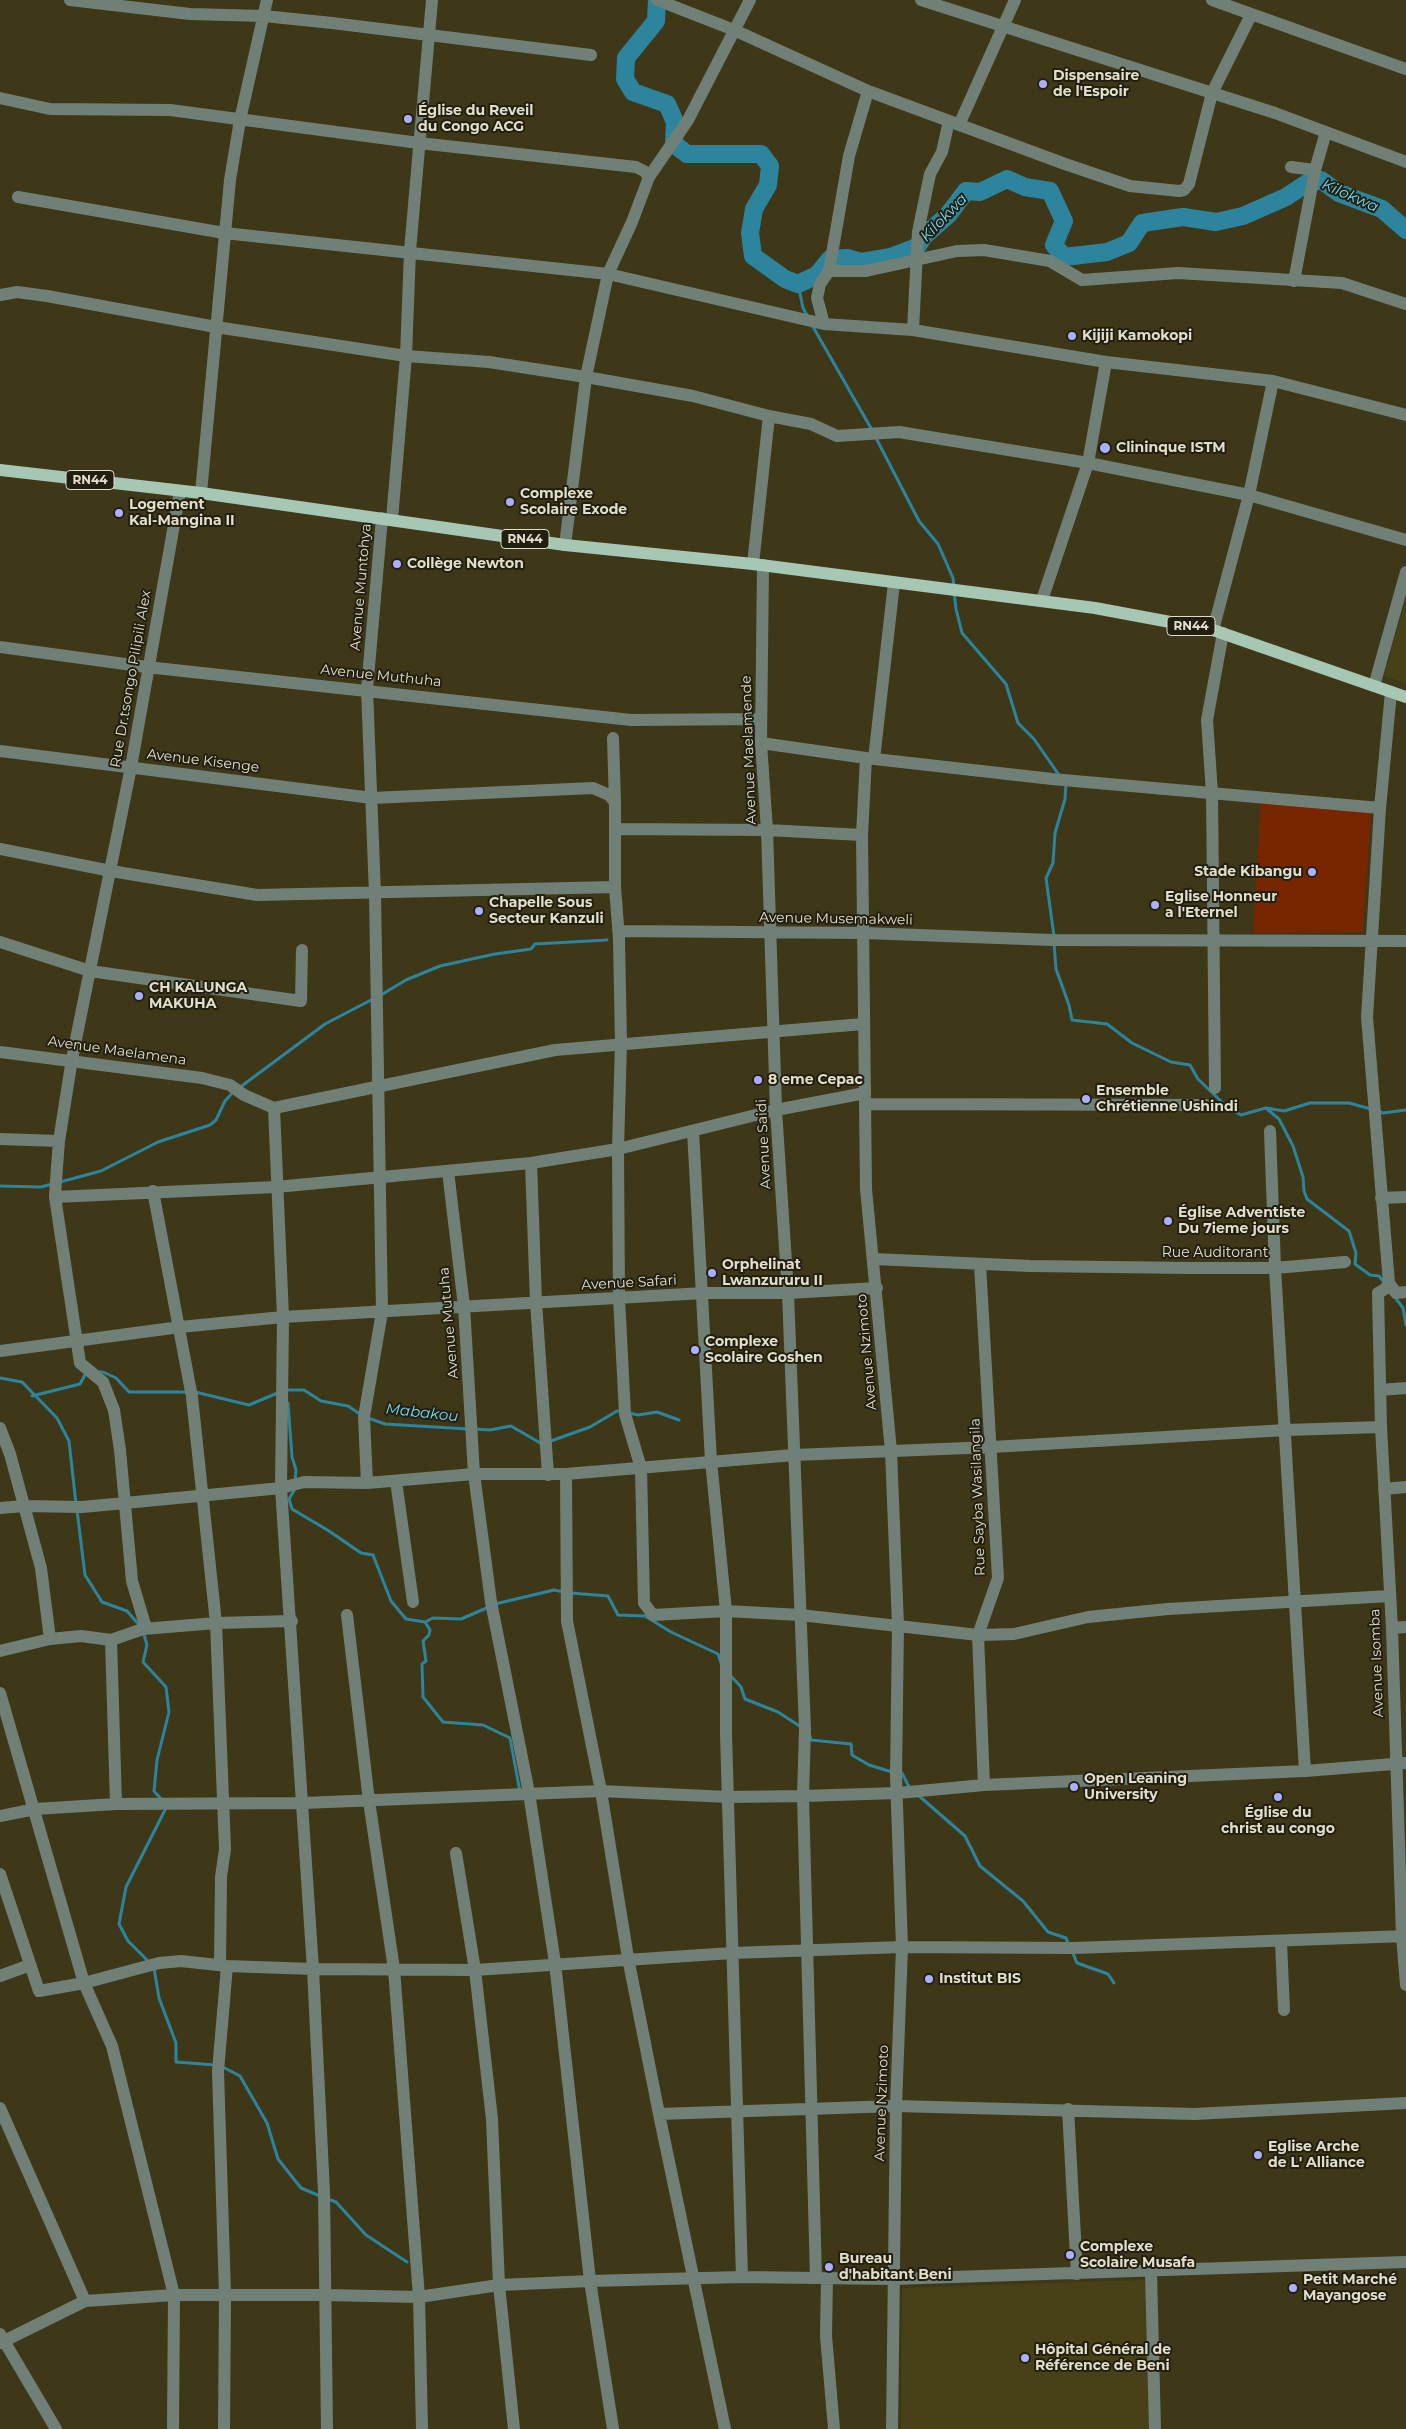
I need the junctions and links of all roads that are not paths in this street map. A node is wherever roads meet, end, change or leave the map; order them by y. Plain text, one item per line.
1 (71, 0) edge
2 (187, 0) edge
3 (267, 0) edge
4 (432, 0) edge
5 (658, 0) edge
6 (750, 0) edge
7 (921, 0) edge
8 (1015, 0) edge
9 (1212, 0) edge
10 (184, 13) junction
11 (1251, 15) junction
12 (264, 16) junction
13 (1002, 27) junction
14 (734, 30) junction
15 (430, 35) junction
16 (591, 55) dead end
17 (1406, 69) edge
18 (868, 91) junction
19 (1212, 94) junction
20 (0, 98) edge
21 (240, 120) junction
22 (954, 123) junction
23 (1326, 132) junction
24 (419, 143) junction
25 (1406, 162) edge
26 (1291, 166) dead end
27 (1314, 173) junction
28 (649, 178) junction
29 (18, 197) dead end
30 (224, 233) junction
31 (410, 251) junction
32 (914, 260) junction
33 (830, 263) junction
34 (608, 274) junction
35 (1294, 281) junction
36 (0, 296) edge
37 (1406, 304) edge
38 (815, 322) junction
39 (216, 327) junction
40 (913, 330) junction
41 (406, 356) junction
42 (1106, 362) junction
43 (586, 378) junction
44 (1273, 381) junction
45 (1406, 415) edge
46 (769, 416) junction
47 (1088, 463) junction
48 (0, 470) edge
49 (180, 491) junction
50 (201, 493) junction
51 (1249, 495) junction
52 (387, 518) junction
53 (1406, 540) edge
54 (565, 544) junction
55 (758, 564) junction
56 (1406, 572) edge
57 (894, 582) junction
58 (1042, 600) junction
59 (1218, 632) junction
60 (0, 647) edge
61 (147, 667) junction
62 (1374, 686) junction
63 (367, 689) junction
64 (1391, 692) junction
65 (1406, 697) edge
66 (760, 719) junction
67 (613, 738) dead end
68 (761, 743) junction
69 (0, 751) edge
70 (870, 758) junction
71 (131, 767) junction
72 (1212, 793) junction
73 (372, 798) junction
74 (615, 802) junction
75 (1380, 808) junction
76 (616, 829) junction
77 (767, 830) junction
78 (862, 835) junction
79 (0, 849) edge
80 (111, 871) junction
81 (615, 887) junction
82 (375, 894) junction
83 (619, 931) junction
84 (864, 933) junction
85 (769, 934) junction
86 (1215, 940) junction
87 (1372, 940) junction
88 (1406, 941) edge
89 (0, 942) edge
90 (302, 950) dead end
91 (90, 971) junction
92 (863, 1024) junction
93 (773, 1031) junction
94 (621, 1043) junction
95 (0, 1052) edge
96 (72, 1060) junction
97 (378, 1086) junction
98 (1215, 1088) dead end
99 (865, 1099) junction
100 (1206, 1105) dead end
101 (274, 1108) junction
102 (776, 1110) junction
103 (693, 1131) junction
104 (1270, 1131) dead end
105 (0, 1140) edge
106 (59, 1141) junction
107 (618, 1149) junction
108 (532, 1163) junction
109 (448, 1171) junction
110 (381, 1178) junction
111 (276, 1187) junction
112 (55, 1188) junction
113 (153, 1191) junction
114 (1406, 1197) edge
115 (1381, 1198) junction
116 (874, 1259) junction
117 (1345, 1262) dead end
118 (980, 1264) junction
119 (1275, 1268) junction
120 (1387, 1286) junction
121 (877, 1288) junction
122 (1406, 1292) edge
123 (704, 1293) junction
124 (788, 1293) junction
125 (619, 1298) junction
126 (536, 1302) junction
127 (464, 1306) junction
128 (382, 1312) junction
129 (283, 1317) junction
130 (180, 1327) junction
131 (78, 1340) junction
132 (0, 1349) edge
133 (1406, 1388) edge
134 (1380, 1390) junction
135 (1381, 1427) junction
136 (0, 1428) edge
137 (1286, 1430) junction
138 (992, 1447) junction
139 (891, 1451) junction
140 (794, 1455) junction
141 (711, 1461) junction
142 (641, 1468) junction
143 (474, 1474) junction
144 (566, 1474) junction
145 (548, 1475) junction
146 (396, 1481) junction
147 (367, 1483) junction
148 (292, 1484) junction
149 (1406, 1486) edge
150 (1384, 1489) junction
151 (203, 1494) junction
152 (125, 1503) junction
153 (24, 1506) junction
154 (0, 1508) edge
155 (1389, 1596) junction
156 (413, 1602) dead end
157 (1295, 1602) junction
158 (726, 1611) junction
159 (346, 1615) dead end
160 (800, 1615) junction
161 (292, 1621) junction
162 (216, 1623) junction
163 (898, 1625) junction
164 (1406, 1627) edge
165 (146, 1628) junction
166 (1392, 1628) junction
167 (978, 1635) junction
168 (50, 1639) junction
169 (111, 1640) junction
170 (0, 1651) edge
171 (0, 1693) edge
172 (1400, 1763) edge
173 (1305, 1770) junction
174 (984, 1785) junction
175 (601, 1791) junction
176 (529, 1793) junction
177 (898, 1793) junction
178 (803, 1796) junction
179 (728, 1797) junction
180 (369, 1801) junction
181 (302, 1803) junction
182 (116, 1804) junction
183 (224, 1804) junction
184 (35, 1809) junction
185 (0, 1816) edge
186 (456, 1853) dead end
187 (0, 1874) edge
188 (1404, 1936) edge
189 (1281, 1942) junction
190 (902, 1946) junction
191 (807, 1951) junction
192 (732, 1953) junction
193 (628, 1958) junction
194 (555, 1963) junction
195 (30, 1965) junction
196 (224, 1966) junction
197 (313, 1969) junction
198 (394, 1969) junction
199 (475, 1970) junction
200 (0, 1976) edge
201 (84, 1983) junction
202 (1406, 1985) edge
203 (1284, 2010) dead end
204 (1406, 2103) edge
205 (896, 2106) junction
206 (0, 2108) edge
207 (810, 2109) junction
208 (1068, 2109) junction
209 (736, 2111) junction
210 (659, 2114) junction
211 (1406, 2262) edge
212 (1151, 2272) junction
213 (1077, 2274) junction
214 (742, 2277) junction
215 (821, 2278) junction
216 (693, 2279) junction
217 (893, 2279) junction
218 (590, 2281) junction
219 (499, 2285) junction
220 (225, 2294) junction
221 (325, 2295) junction
222 (174, 2296) junction
223 (419, 2297) junction
224 (85, 2301) junction
225 (1, 2339) edge
226 (56, 2429) edge
227 (173, 2429) edge
228 (224, 2429) edge
229 (327, 2429) edge
230 (422, 2429) edge
231 (514, 2429) edge
232 (613, 2429) edge
233 (724, 2429) edge
234 (834, 2429) edge
235 (892, 2429) edge
236 (1155, 2429) edge

1 - 10 street
2 - 10 street
3 - 12 street
4 - 15 street, Avenue Muntohya
5 - 14 street
6 - 14 street
7 - 13 street
8 - 13 street
9 - 11 street
10 - 12 street
11 - 17 street
11 - 19 street
12 - 15 street
12 - 21 street
13 - 19 street
13 - 22 street
14 - 18 street
14 - 28 street
15 - 16 street
15 - 24 street, Avenue Muntohya
18 - 22 street
18 - 33 street
19 - 22 street
19 - 23 street
20 - 21 street
21 - 24 street
21 - 30 street
22 - 32 street
23 - 25 street
23 - 27 street
24 - 28 street
24 - 31 street, Avenue Muntohya
26 - 27 street
27 - 35 street
28 - 34 street
29 - 30 street
30 - 31 street
30 - 39 street
31 - 34 street
31 - 41 street, Avenue Muntohya
32 - 33 street
32 - 35 street
32 - 40 street
33 - 38 street
34 - 38 street
34 - 43 street
35 - 37 street
36 - 39 street
38 - 40 street
39 - 41 street
39 - 50 street
40 - 42 street
41 - 43 street
41 - 52 street, Avenue Muntohya
42 - 44 street
42 - 47 street
43 - 46 street
43 - 54 street
44 - 45 street
44 - 51 street
46 - 47 street
46 - 55 street, Avenue Maelamende
47 - 51 street
47 - 58 street
48 - 49 main road, RN44
49 - 50 main road, RN44
49 - 61 street, Rue Dr.tsongo Pilipili Alex
50 - 52 main road, RN44
51 - 53 street
51 - 59 street
52 - 54 main road, RN44
52 - 63 street, Avenue Muntohya
54 - 55 main road, RN44
55 - 57 main road, RN44
55 - 66 street, Avenue Maelamende
56 - 62 street
57 - 58 main road, RN44
57 - 70 street
58 - 59 main road, RN44
59 - 62 main road, RN44
59 - 72 street
60 - 61 street, Avenue Muthuha
61 - 63 street, Avenue Muthuha
61 - 71 street, Rue Dr.tsongo Pilipili Alex
62 - 64 main road, RN44
63 - 66 street, Avenue Muthuha
63 - 73 street, Avenue Muntohya
64 - 65 main road, RN44
64 - 75 street
66 - 68 street, Avenue Maelamende
67 - 74 street
68 - 70 street
68 - 77 street, Avenue Maelamende
69 - 71 street, Avenue Kisenge
70 - 72 street
70 - 78 street
71 - 73 street, Avenue Kisenge
71 - 80 street, Rue Dr.tsongo Pilipili Alex
72 - 75 street
72 - 86 street
73 - 74 street, Avenue Kisenge
73 - 82 street, Avenue Muntohya
74 - 76 street
75 - 87 street
76 - 77 street
76 - 81 street
77 - 78 street
77 - 85 street, Avenue Maelamende
78 - 84 street
79 - 80 street
80 - 82 street
80 - 91 street, Rue Dr.tsongo Pilipili Alex
81 - 82 street
81 - 83 street
82 - 97 street, Avenue Muntohya
83 - 85 street, Avenue Musemakweli
83 - 94 street
84 - 85 street, Avenue Musemakweli
84 - 86 street, Avenue Musemakweli
84 - 92 street, Avenue Nzimoto
85 - 93 street, Avenue Saidi
86 - 87 street, Avenue Musemakweli
86 - 98 street
87 - 88 street, Avenue Musemakweli
87 - 115 street
89 - 91 street
90 - 91 street
91 - 96 street, Rue Dr.tsongo Pilipili Alex
92 - 93 street
92 - 99 street, Avenue Nzimoto
93 - 94 street
93 - 102 street, Avenue Saidi
94 - 97 street
94 - 107 street
95 - 96 street, Avenue Maelamena
96 - 101 street, Avenue Maelamena
96 - 106 street, Rue Dr.tsongo Pilipili Alex
97 - 101 street
97 - 110 street, Avenue Muntohya
99 - 100 street
99 - 102 street
99 - 116 street, Avenue Nzimoto
101 - 111 street
102 - 103 street
102 - 124 street, Avenue Saidi
103 - 107 street
103 - 123 street
104 - 119 street
105 - 106 street
106 - 112 street, Rue Dr.tsongo Pilipili Alex
107 - 108 street
107 - 125 street
108 - 109 street
108 - 126 street
109 - 110 street
109 - 127 street, Avenue Mutuha
110 - 111 street
110 - 128 street, Avenue Muntohya
111 - 113 street
111 - 129 street
112 - 113 street
112 - 131 street, Rue Dr.tsongo Pilipili Alex
113 - 130 street
114 - 115 street
115 - 120 street
116 - 118 street
116 - 121 street, Avenue Nzimoto
117 - 119 street, Rue Auditorant
118 - 119 street, Rue Auditorant
118 - 138 street, Rue Sayba Wasilangila
119 - 137 street
120 - 122 street
120 - 134 street, Avenue Isomba
121 - 124 street, Avenue Safari
121 - 139 street, Avenue Nzimoto
123 - 124 street, Avenue Safari
123 - 125 street, Avenue Safari
123 - 141 street
124 - 140 street, Avenue Saidi
125 - 126 street, Avenue Safari
125 - 142 street
126 - 127 street, Avenue Safari
126 - 145 street
127 - 128 street, Avenue Safari
127 - 143 street, Avenue Mutuha
128 - 129 street, Avenue Safari
128 - 147 street, Avenue Muntohya
129 - 130 street, Avenue Safari
129 - 148 street
130 - 131 street, Avenue Safari
130 - 151 street
131 - 132 street, Avenue Safari
131 - 152 street, Rue Dr.tsongo Pilipili Alex
133 - 134 street
134 - 135 street, Avenue Isomba
135 - 137 street
135 - 150 street, Avenue Isomba
136 - 153 street
137 - 138 street
137 - 157 street
138 - 139 street
138 - 167 street, Rue Sayba Wasilangila
139 - 140 street
139 - 163 street, Avenue Nzimoto
140 - 141 street
140 - 160 street, Avenue Saidi
141 - 142 street
141 - 158 street
142 - 144 street
142 - 158 street
143 - 145 street
143 - 146 street
143 - 176 street, Avenue Mutuha
144 - 145 street
144 - 175 street
146 - 147 street
146 - 156 street
147 - 148 street
148 - 151 street
148 - 161 street
149 - 150 street
150 - 155 street, Avenue Isomba
151 - 152 street
151 - 162 street
152 - 153 street
152 - 165 street, Rue Dr.tsongo Pilipili Alex
153 - 154 street
153 - 168 street
155 - 157 street
155 - 166 street, Avenue Isomba
157 - 167 street
157 - 173 street
158 - 160 street
158 - 179 street
159 - 180 street
160 - 163 street
160 - 178 street, Avenue Saidi
161 - 162 street
161 - 181 street
162 - 165 street
162 - 183 street
163 - 167 street
163 - 177 street, Avenue Nzimoto
164 - 166 street
165 - 169 street
166 - 172 street, Avenue Isomba
167 - 174 street, Rue Sayba Wasilangila
168 - 169 street
168 - 170 street
169 - 182 street
171 - 184 street
172 - 173 street
172 - 188 street, Avenue Isomba
173 - 174 street
174 - 177 street
175 - 176 street
175 - 179 street
175 - 193 street
176 - 180 street
176 - 194 street, Avenue Mutuha
177 - 178 street
177 - 190 street, Avenue Nzimoto
178 - 179 street
178 - 191 street, Avenue Saidi
179 - 192 street
180 - 181 street
180 - 198 street
181 - 183 street
181 - 197 street
182 - 183 street
182 - 184 street
183 - 196 street
184 - 185 street
184 - 201 street
186 - 199 street
187 - 195 street
188 - 189 street
188 - 202 street, Avenue Isomba
189 - 190 street
189 - 203 street
190 - 191 street
190 - 205 street, Avenue Nzimoto
191 - 192 street
191 - 207 street, Avenue Saidi
192 - 193 street
192 - 209 street
193 - 194 street
193 - 210 street
194 - 199 street
194 - 218 street, Avenue Mutuha
195 - 200 street
195 - 201 street
196 - 197 street
196 - 201 street
196 - 220 street
197 - 198 street
197 - 221 street
198 - 199 street
198 - 223 street
199 - 219 street
201 - 222 street
204 - 208 street
205 - 207 street
205 - 208 street
205 - 217 street, Avenue Nzimoto
206 - 224 street
207 - 209 street
207 - 215 street, Avenue Saidi
208 - 213 street
209 - 210 street
209 - 214 street
210 - 216 street
211 - 212 street
212 - 213 street
212 - 236 street
213 - 217 street
214 - 215 street
214 - 216 street
215 - 217 street
215 - 234 street, Avenue Saidi
216 - 218 street
216 - 233 street
217 - 235 street, Avenue Nzimoto
218 - 219 street
218 - 232 street, Avenue Mutuha
219 - 223 street
219 - 231 street
220 - 221 street
220 - 222 street
220 - 228 street
221 - 223 street
221 - 229 street
222 - 224 street
222 - 227 street
223 - 230 street
224 - 225 street
225 - 226 street

